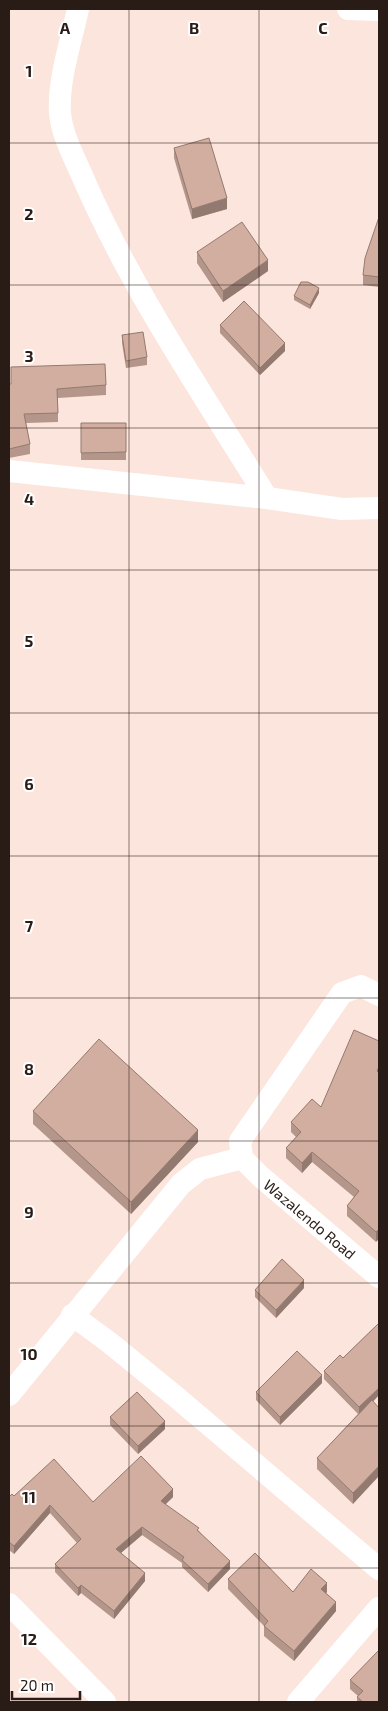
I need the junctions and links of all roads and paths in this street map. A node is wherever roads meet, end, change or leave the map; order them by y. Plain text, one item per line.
1 (78, 9) edge
2 (348, 9) edge
3 (379, 10) edge
4 (9, 471) edge
5 (267, 498) junction
6 (379, 508) edge
7 (379, 995) edge
8 (242, 1158) junction
9 (379, 1278) edge
10 (72, 1315) junction
11 (9, 1395) edge
12 (379, 1569) edge
13 (9, 1604) edge
14 (379, 1608) edge
15 (105, 1702) edge
16 (298, 1702) edge

1 - 5 street
2 - 3 street
4 - 5 street
5 - 6 street
7 - 8 street
8 - 9 street, Wazalendo Road
8 - 10 street
10 - 11 street
10 - 12 street
13 - 15 street
14 - 16 street

